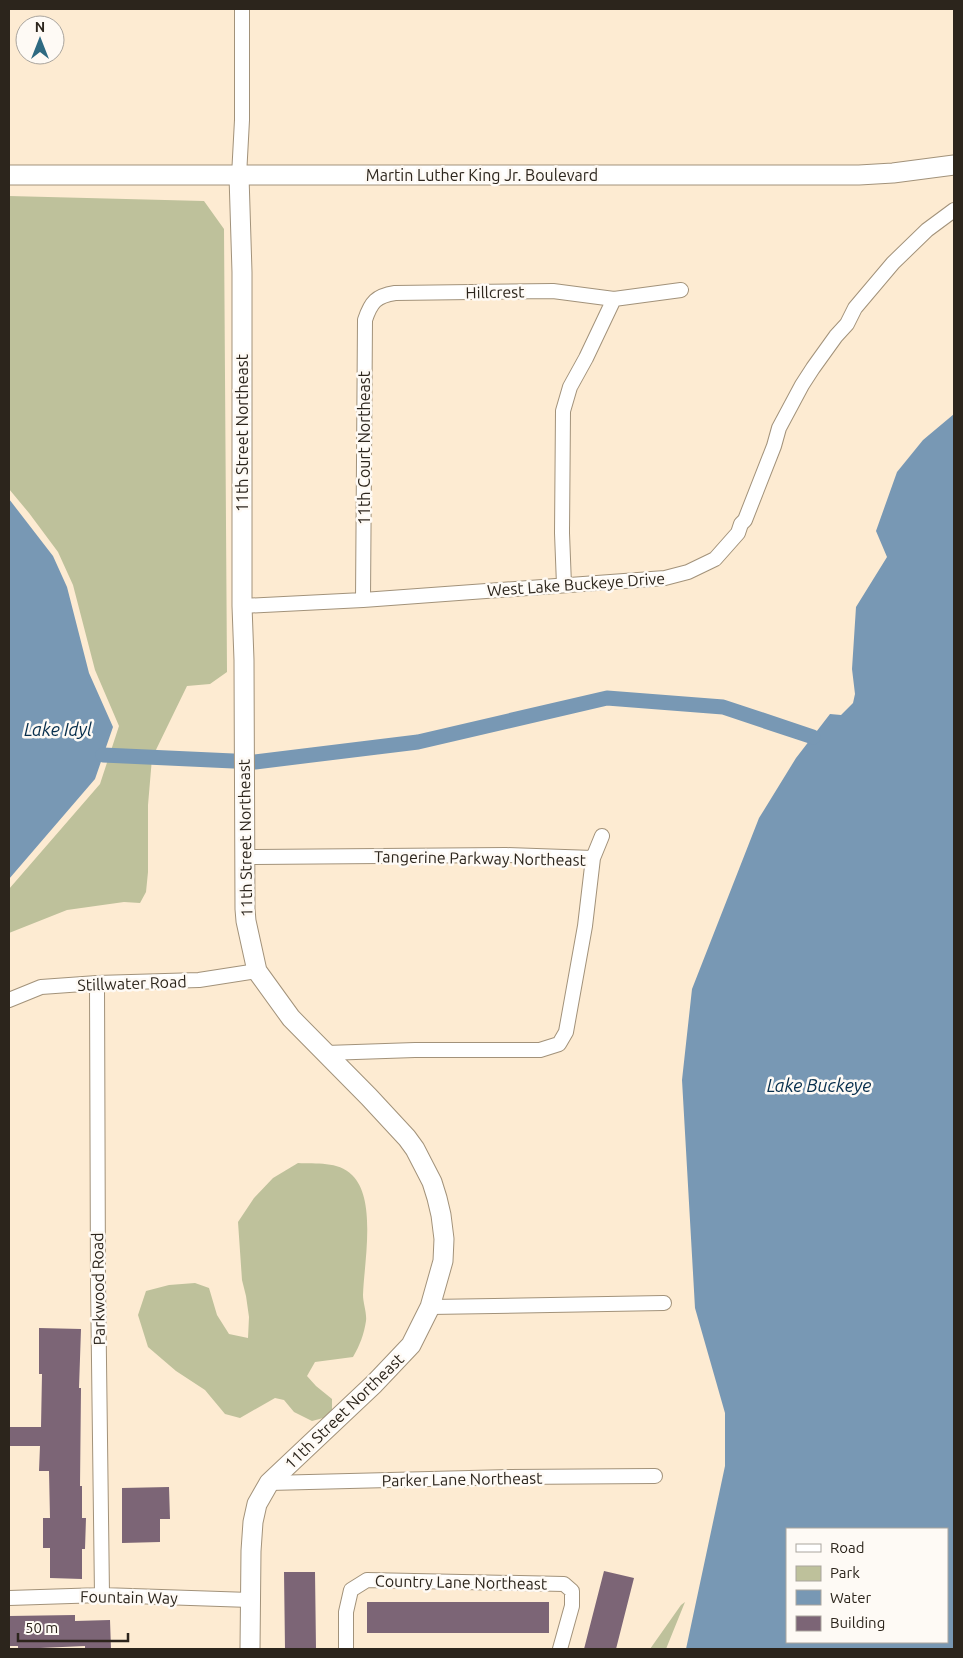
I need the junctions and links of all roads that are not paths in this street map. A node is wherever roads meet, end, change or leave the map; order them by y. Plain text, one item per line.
1 (242, 9) edge
2 (954, 165) edge
3 (9, 175) edge
4 (239, 176) junction
5 (954, 210) edge
6 (681, 290) dead end
7 (614, 299) junction
8 (377, 300) joint
9 (564, 585) junction
10 (363, 600) junction
11 (242, 606) junction
12 (602, 836) dead end
13 (245, 856) junction
14 (593, 858) junction
15 (258, 972) junction
16 (97, 983) junction
17 (9, 1000) edge
18 (326, 1053) junction
19 (664, 1304) dead end
20 (430, 1307) junction
21 (655, 1476) dead end
22 (269, 1483) junction
23 (102, 1595) junction
24 (9, 1598) edge
25 (250, 1600) junction
26 (250, 1649) edge
27 (346, 1649) edge
28 (560, 1649) edge

1 - 4 street, 11th Street Northeast
2 - 4 street, Martin Luther King Jr. Boulevard
3 - 4 street, Martin Luther King Jr. Boulevard
4 - 11 street, 11th Street Northeast
5 - 9 street, West Lake Buckeye Drive
6 - 7 street, Hillcrest
7 - 8 street, Hillcrest
7 - 9 street
8 - 10 street, 11th Court Northeast
9 - 10 street, West Lake Buckeye Drive
10 - 11 street, West Lake Buckeye Drive
11 - 13 street, 11th Street Northeast
12 - 14 street
13 - 14 street, Tangerine Parkway Northeast
13 - 15 street, 11th Street Northeast
14 - 18 street, Tangerine Parkway Northeast
15 - 16 street, Stillwater Road
15 - 18 street, 11th Street Northeast
16 - 17 street, Stillwater Road
16 - 23 street, Parkwood Road
18 - 20 street, 11th Street Northeast
19 - 20 street
20 - 22 street, 11th Street Northeast
21 - 22 street, Parker Lane Northeast
22 - 25 street, 11th Street Northeast
23 - 24 street, Fountain Way
23 - 25 street, Fountain Way
25 - 26 street, 11th Street Northeast
27 - 28 street, Country Lane Northeast

